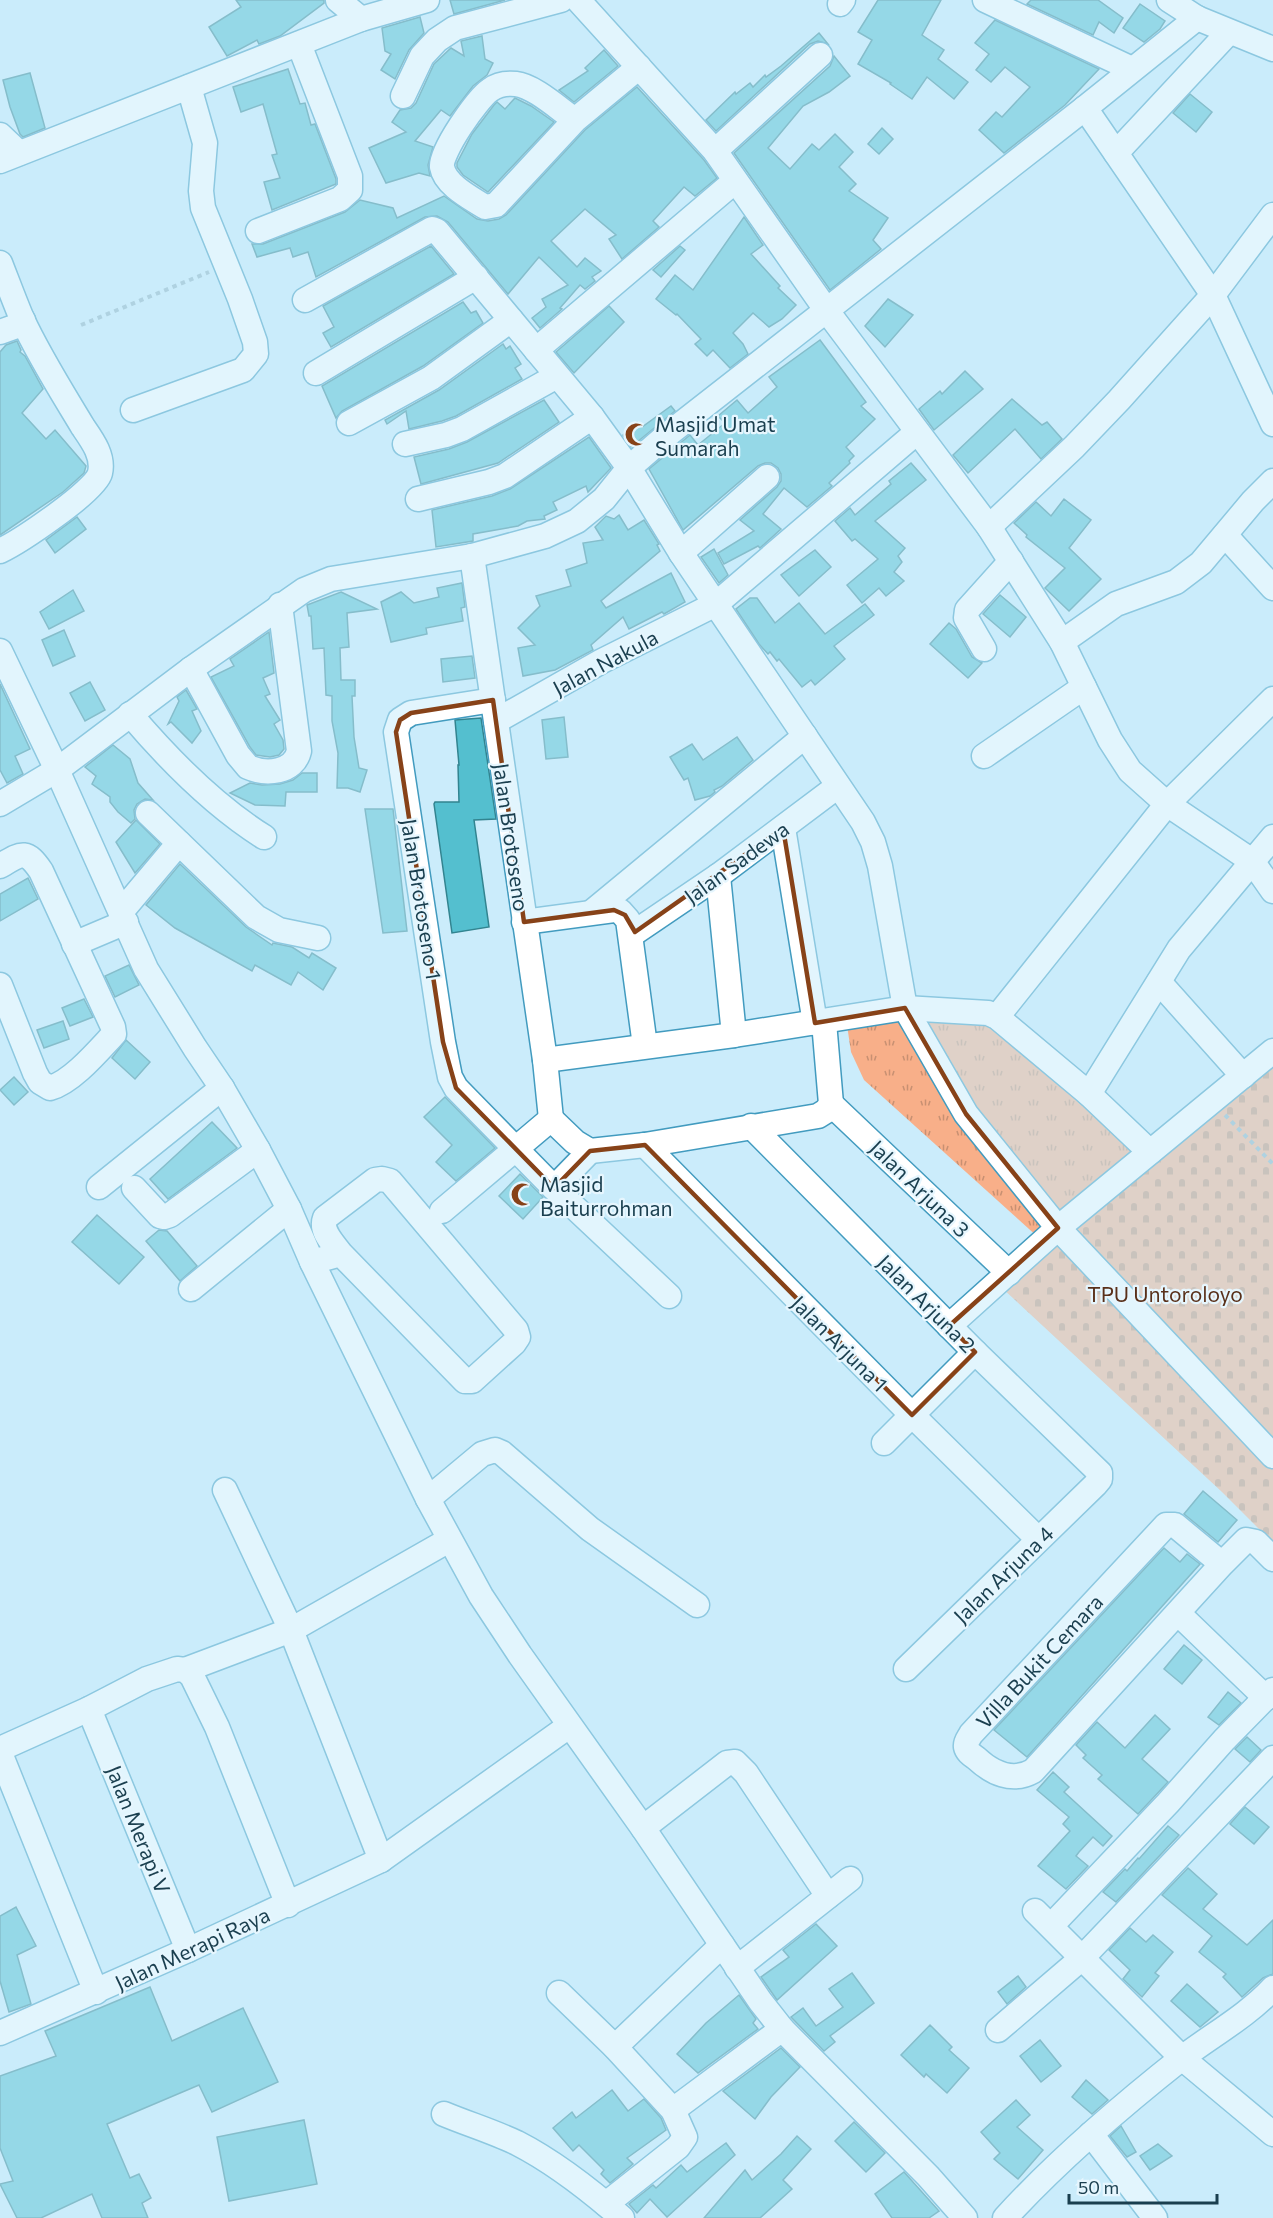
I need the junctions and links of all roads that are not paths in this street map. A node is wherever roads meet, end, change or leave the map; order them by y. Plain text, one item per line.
1 (338, 0) edge
2 (427, 0) edge
3 (561, 0) edge
4 (578, 0) edge
5 (985, 0) edge
6 (1169, 0) edge
7 (1197, 18) junction
8 (361, 19) junction
9 (1229, 32) junction
10 (299, 44) junction
11 (1273, 49) edge
12 (820, 55) dead end
13 (639, 67) junction
14 (1132, 69) junction
15 (189, 87) junction
16 (403, 96) dead end
17 (1085, 108) junction
18 (575, 120) junction
19 (0, 135) edge
20 (715, 151) junction
21 (1116, 153) junction
22 (9, 157) edge
23 (735, 181) junction
24 (1273, 215) edge
25 (258, 231) dead end
26 (0, 263) edge
27 (476, 277) junction
28 (1214, 295) junction
29 (305, 300) dead end
30 (827, 311) junction
31 (23, 320) junction
32 (511, 320) junction
33 (0, 332) edge
34 (536, 350) junction
35 (316, 374) dead end
36 (558, 376) junction
37 (133, 410) dead end
38 (592, 417) junction
39 (349, 423) dead end
40 (1273, 424) edge
41 (917, 432) junction
42 (405, 444) dead end
43 (629, 468) junction
44 (767, 477) dead end
45 (1273, 481) edge
46 (418, 499) dead end
47 (989, 527) junction
48 (1225, 535) junction
49 (0, 551) edge
50 (681, 553) junction
51 (472, 556) junction
52 (1011, 561) junction
53 (1273, 588) edge
54 (717, 604) junction
55 (280, 605) junction
56 (1062, 642) junction
57 (984, 649) dead end
58 (0, 651) edge
59 (191, 669) junction
60 (1084, 687) junction
61 (1273, 699) edge
62 (494, 711) junction
63 (130, 714) junction
64 (805, 736) junction
65 (984, 756) dead end
66 (57, 770) junction
67 (838, 786) junction
68 (0, 804) edge
69 (1167, 804) junction
70 (148, 813) dead end
71 (783, 828) junction
72 (264, 837) dead end
73 (1273, 837) edge
74 (179, 843) junction
75 (1252, 861) junction
76 (0, 866) edge
77 (718, 876) junction
78 (1273, 891) edge
79 (592, 912) junction
80 (124, 917) junction
81 (524, 922) junction
82 (631, 935) junction
83 (318, 938) dead end
84 (74, 944) junction
85 (1159, 982) junction
86 (0, 985) edge
87 (905, 1008) junction
88 (997, 1017) junction
89 (819, 1022) junction
90 (734, 1035) junction
91 (645, 1046) junction
92 (1273, 1051) edge
93 (545, 1060) junction
94 (1243, 1076) junction
95 (222, 1088) junction
96 (1089, 1094) junction
97 (831, 1104) junction
98 (551, 1119) junction
99 (751, 1126) junction
100 (645, 1145) junction
101 (516, 1149) junction
102 (258, 1150) junction
103 (590, 1151) junction
104 (1150, 1152) junction
105 (99, 1187) dead end
106 (135, 1188) dead end
107 (554, 1188) junction
108 (289, 1209) junction
109 (442, 1212) dead end
110 (1058, 1228) junction
111 (341, 1254) junction
112 (312, 1262) junction
113 (1009, 1273) junction
114 (191, 1289) dead end
115 (669, 1296) dead end
116 (950, 1326) junction
117 (975, 1352) junction
118 (912, 1415) junction
119 (884, 1443) dead end
120 (1273, 1456) edge
121 (1100, 1479) joint
122 (225, 1490) dead end
123 (428, 1499) junction
124 (1038, 1539) junction
125 (449, 1540) junction
126 (1273, 1559) edge
127 (1222, 1564) junction
128 (697, 1605) dead end
129 (1185, 1620) dead end
130 (291, 1630) junction
131 (906, 1669) dead end
132 (185, 1670) junction
133 (1270, 1694) edge
134 (89, 1709) junction
135 (569, 1726) junction
136 (0, 1749) edge
137 (0, 1753) edge
138 (1273, 1758) edge
139 (643, 1828) junction
140 (381, 1860) junction
141 (850, 1879) dead end
142 (828, 1896) junction
143 (288, 1905) junction
144 (722, 1945) junction
145 (188, 1950) junction
146 (1082, 1958) junction
147 (737, 1968) junction
148 (1273, 1988) edge
149 (96, 1992) junction
150 (559, 1993) dead end
151 (782, 2029) junction
152 (998, 2030) dead end
153 (0, 2033) edge
154 (615, 2047) junction
155 (1182, 2058) junction
156 (673, 2110) junction
157 (444, 2114) dead end
158 (1091, 2134) junction
159 (1273, 2134) edge
160 (614, 2211) edge
161 (965, 2218) edge
162 (1005, 2218) edge
163 (1155, 2218) edge

1 - 8 street
2 - 8 street
3 - 16 street
4 - 13 street
5 - 14 street
6 - 7 street
7 - 9 street
7 - 14 street
8 - 10 street
9 - 11 street
9 - 21 street
10 - 15 street
10 - 25 street
12 - 20 street
13 - 18 street
13 - 20 street
14 - 17 street
15 - 22 street
15 - 37 street
17 - 21 street
17 - 30 street
18 - 18 street
19 - 22 street
20 - 23 street
21 - 28 street
23 - 30 street
23 - 34 street
24 - 28 street
26 - 31 street
27 - 29 street
27 - 32 street
27 - 35 street
28 - 40 street
28 - 47 street
30 - 41 street
30 - 43 street
31 - 33 street
31 - 49 street
32 - 34 street
32 - 39 street
34 - 36 street
36 - 38 street
36 - 42 street
38 - 43 street
38 - 46 street
41 - 47 street
41 - 54 street, Jalan Nakula
43 - 50 street
43 - 51 street
44 - 50 street
45 - 48 street
47 - 52 street
48 - 53 street
48 - 56 street
50 - 54 street
51 - 55 street
51 - 62 street, Jalan Brotoseno
52 - 56 street
52 - 57 street
54 - 62 street, Jalan Nakula
54 - 64 street
55 - 59 street
55 - 59 street
56 - 60 street
58 - 66 street
59 - 63 street
60 - 65 street
60 - 69 street
61 - 69 street
62 - 81 street, Jalan Brotoseno
62 - 101 street, Jalan Brotoseno 1
63 - 66 street
63 - 72 street
64 - 67 street
64 - 79 street
66 - 68 street
66 - 80 street
67 - 71 street, Jalan Sadewa
67 - 87 street
69 - 75 street
69 - 88 street
70 - 74 street
71 - 77 street, Jalan Sadewa
71 - 89 street
73 - 75 street
74 - 80 street
74 - 83 street
75 - 78 street
75 - 85 street
76 - 84 street
77 - 82 street, Jalan Sadewa
77 - 90 street
79 - 81 street
79 - 82 street
80 - 84 street
80 - 95 street
81 - 93 street, Jalan Brotoseno
82 - 91 street
84 - 86 street
85 - 94 street
85 - 96 street
87 - 88 street
87 - 89 street
87 - 110 street
88 - 96 street
89 - 90 street
89 - 97 street
90 - 91 street
91 - 93 street
92 - 94 street
93 - 98 street, Jalan Brotoseno
94 - 104 street
95 - 102 street
95 - 105 street
96 - 104 street
97 - 99 street
97 - 113 street, Jalan Arjuna 3
98 - 101 street
98 - 103 street
99 - 100 street
99 - 116 street, Jalan Arjuna 2
100 - 103 street
100 - 118 street, Jalan Arjuna 1
101 - 107 street, Jalan Brotoseno 1
101 - 109 street
102 - 106 street
102 - 108 street
103 - 107 street
104 - 110 street
107 - 115 street, Jalan Brotoseno 1
108 - 112 street
108 - 114 street
110 - 113 street
110 - 120 street
111 - 111 street
111 - 112 street
112 - 123 street
113 - 116 street
116 - 117 street, Jalan Arjuna 2
117 - 118 street
117 - 121 street, Jalan Arjuna 2
118 - 119 street
118 - 124 street, Jalan Arjuna 1
121 - 124 street, Jalan Arjuna 4
122 - 130 street
123 - 125 street
123 - 128 street
124 - 131 street, Jalan Arjuna 4
125 - 130 street
125 - 135 street
126 - 127 street, Villa Bukit Cemara
127 - 127 street, Villa Bukit Cemara
129 - 133 street
130 - 132 street
130 - 140 street
132 - 134 street
132 - 143 street
133 - 146 street
134 - 136 street
134 - 145 street, Jalan Merapi V
135 - 139 street
135 - 140 street, Jalan Merapi Raya
137 - 149 street
138 - 146 street
139 - 142 street
139 - 144 street
140 - 143 street, Jalan Merapi Raya
141 - 142 street
142 - 147 street
143 - 145 street, Jalan Merapi Raya
144 - 147 street
144 - 154 street
145 - 149 street, Jalan Merapi Raya
146 - 152 street
146 - 155 street
147 - 151 street
148 - 155 street
149 - 153 street, Jalan Merapi Raya
150 - 154 street
151 - 156 street
151 - 161 street
154 - 156 street
155 - 158 street
155 - 159 street
156 - 160 street
157 - 160 street
158 - 162 street
158 - 163 street

